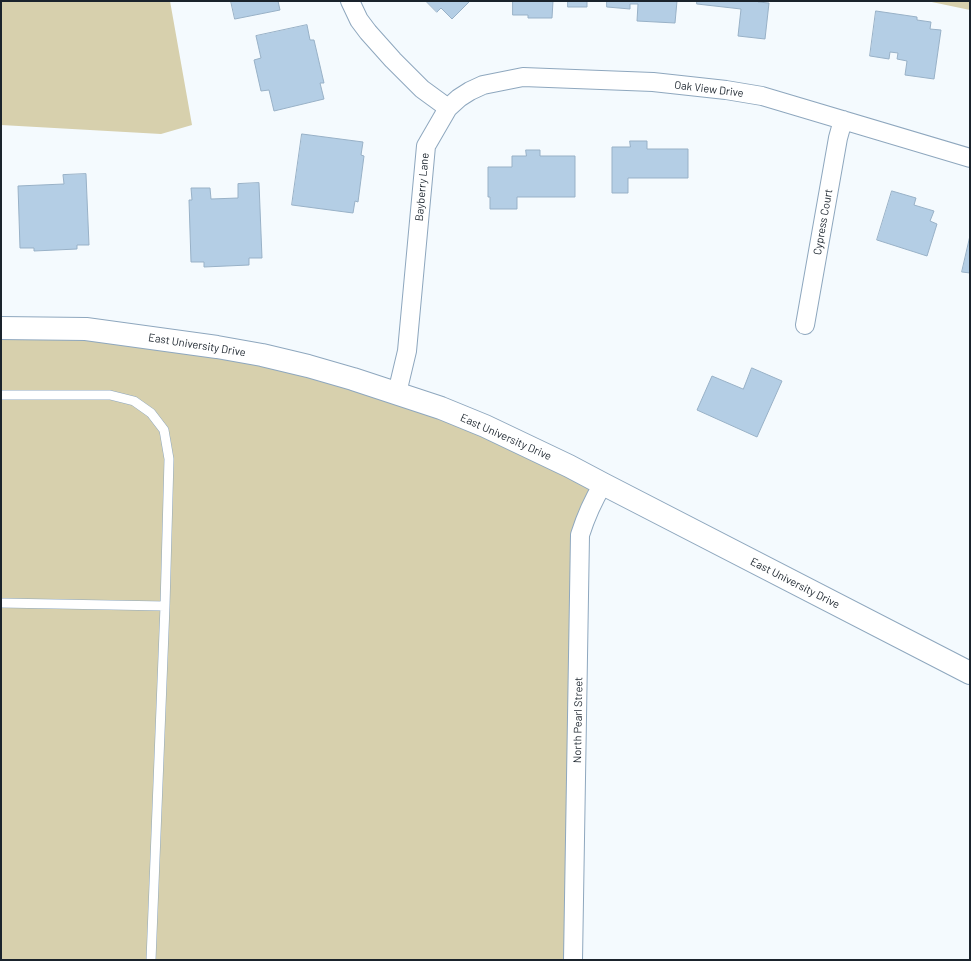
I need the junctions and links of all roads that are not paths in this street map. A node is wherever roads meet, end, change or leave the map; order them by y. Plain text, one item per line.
1 (350, 1) edge
2 (448, 108) junction
3 (843, 120) junction
4 (970, 158) edge
5 (806, 325) dead end
6 (1, 328) edge
7 (397, 393) junction
8 (1, 395) edge
9 (603, 484) junction
10 (1, 603) edge
11 (165, 606) junction
12 (970, 673) edge
13 (151, 960) edge
14 (573, 960) edge

1 - 2 street
2 - 3 street, Oak View Drive
2 - 7 street, Bayberry Lane
3 - 4 street, Oak View Drive
3 - 5 street, Cypress Court
6 - 7 main road, East University Drive
7 - 9 main road, East University Drive
8 - 11 lane
9 - 12 main road, East University Drive
9 - 14 street, North Pearl Street
10 - 11 lane
11 - 13 lane

